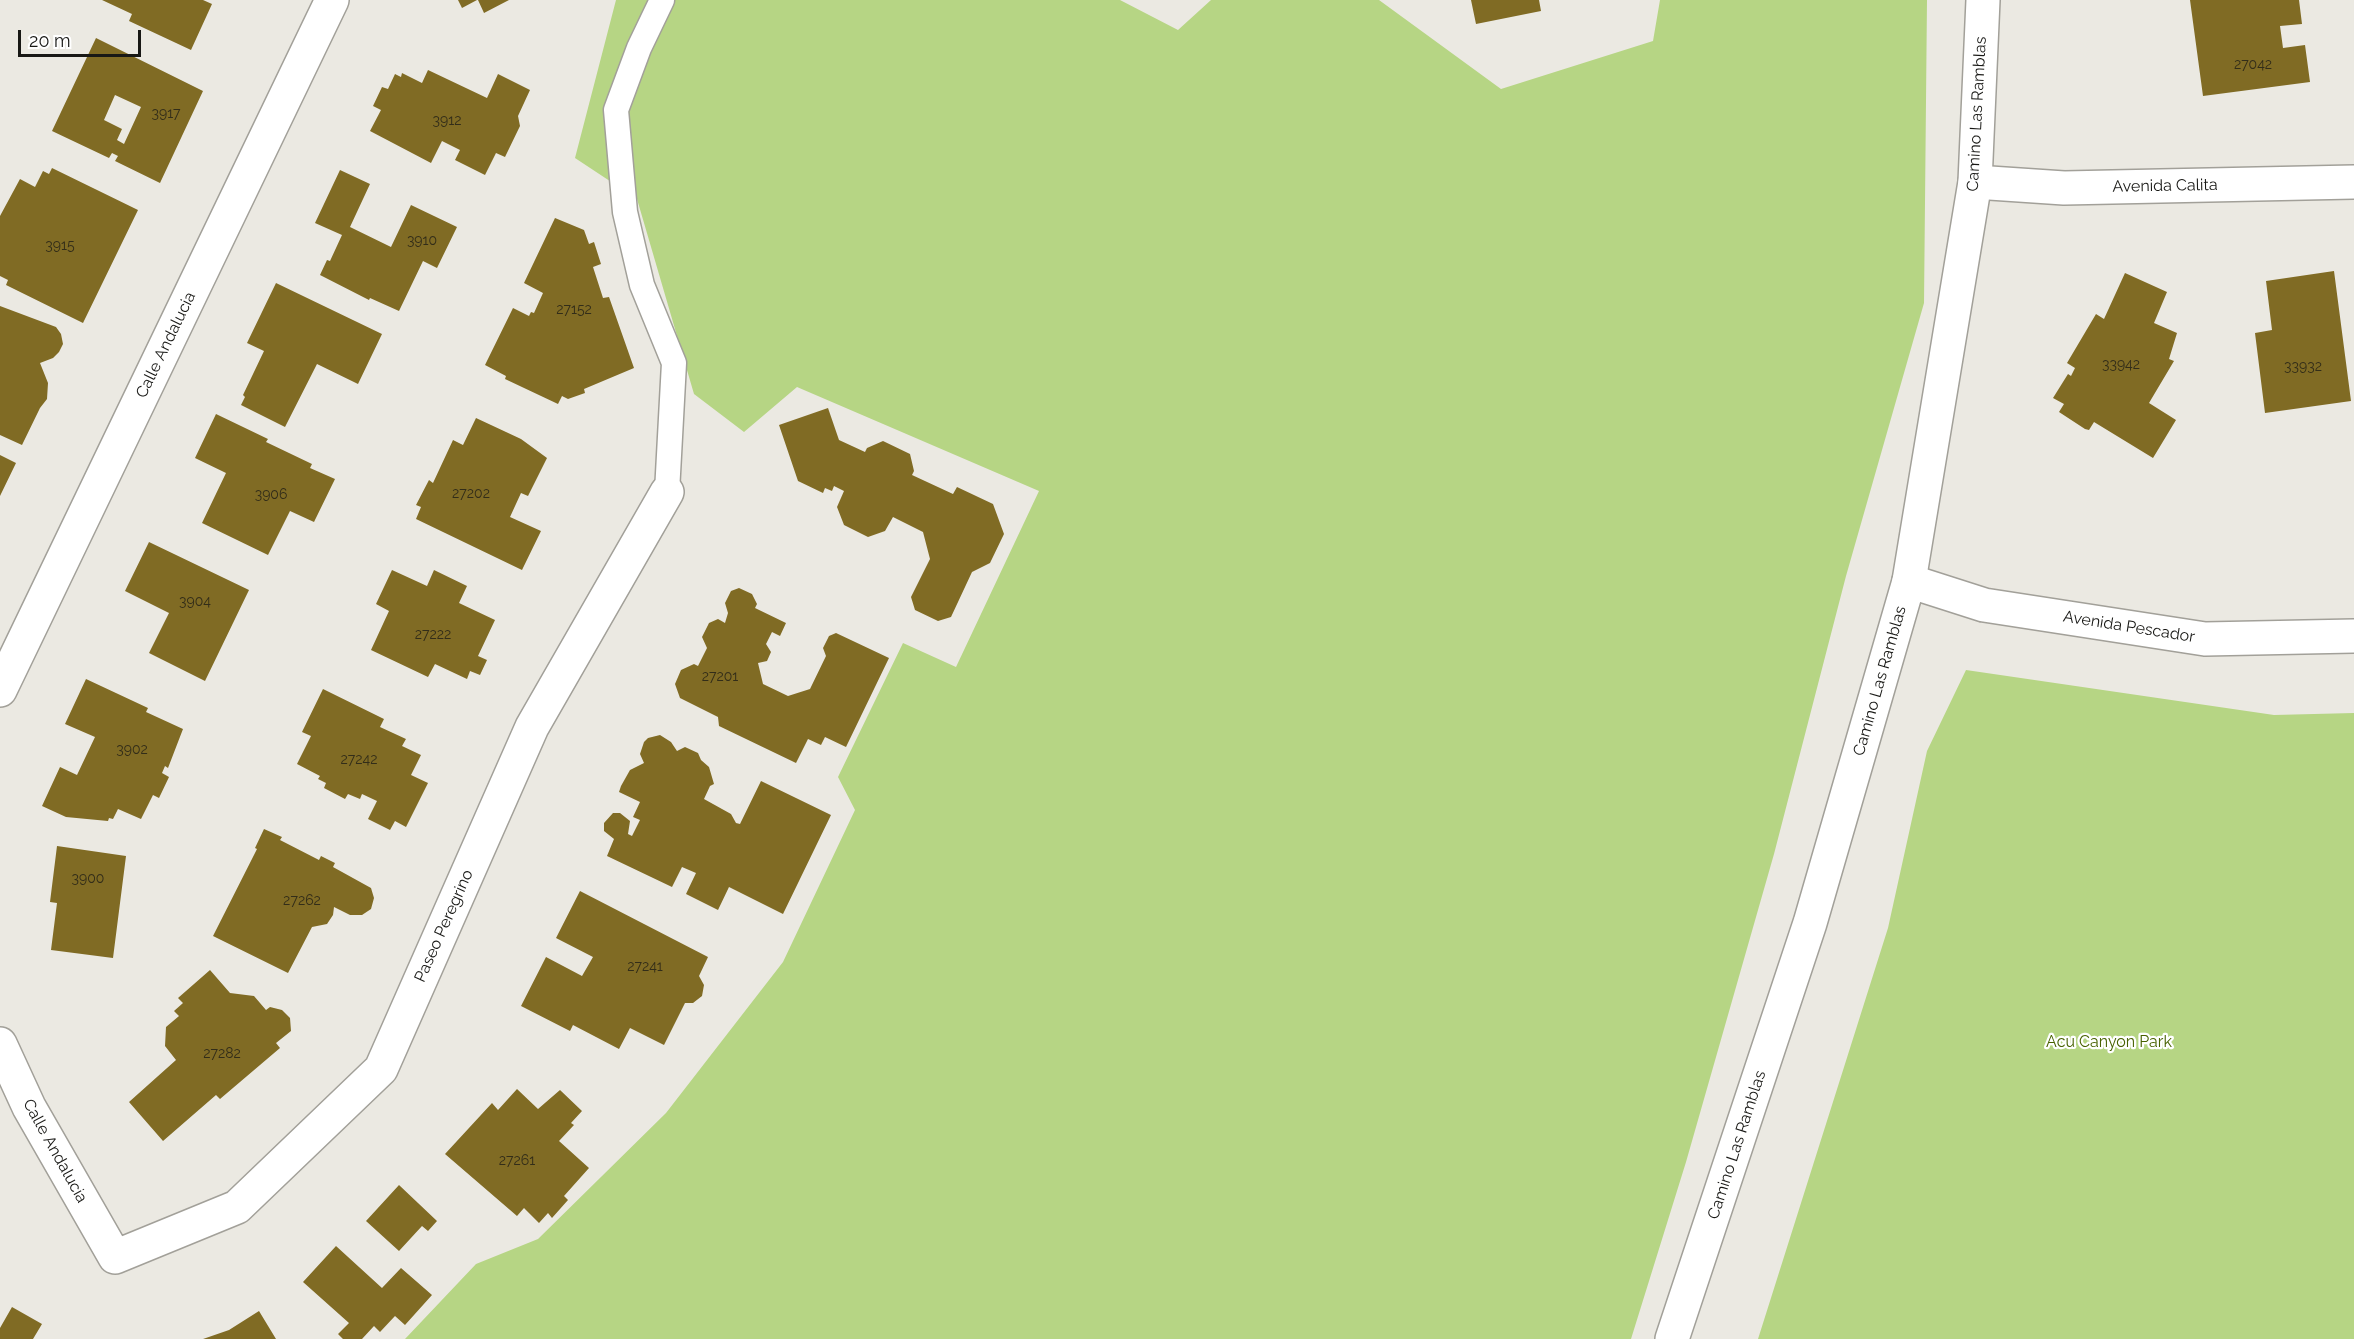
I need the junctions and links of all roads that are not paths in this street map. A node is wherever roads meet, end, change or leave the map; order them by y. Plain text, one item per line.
1 (332, 0) edge
2 (662, 0) edge
3 (1983, 0) edge
4 (1975, 182) junction
5 (2354, 182) edge
6 (667, 492) joint
7 (1909, 581) junction
8 (2354, 636) edge
9 (0, 690) edge
10 (0, 1044) edge
11 (115, 1257) joint
12 (1671, 1339) edge

1 - 9 street, Calle Andalucia
2 - 6 lane
3 - 4 street, Camino Las Ramblas
4 - 5 street, Avenida Calita
4 - 7 street, Camino Las Ramblas
6 - 11 street, Paseo Peregrino
7 - 8 street, Avenida Pescador
7 - 12 street, Camino Las Ramblas
10 - 11 street, Calle Andalucia

